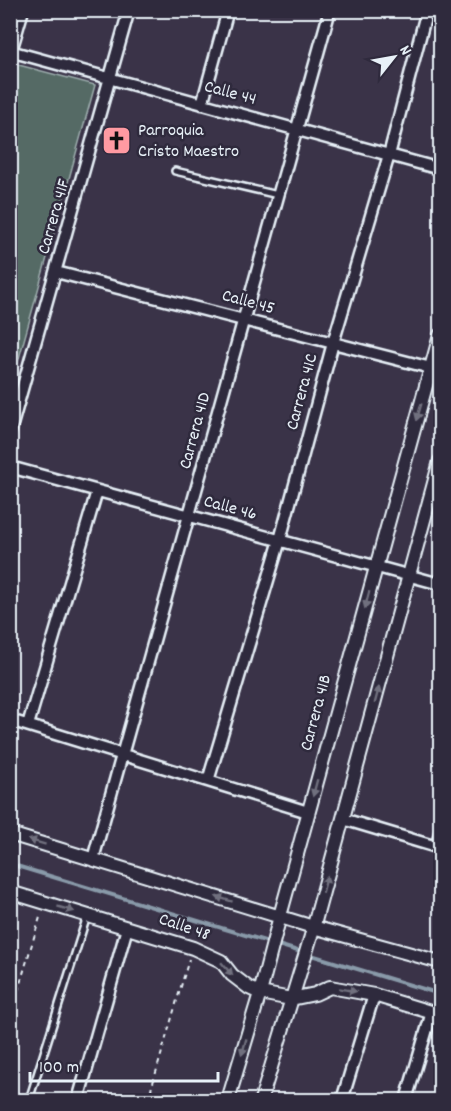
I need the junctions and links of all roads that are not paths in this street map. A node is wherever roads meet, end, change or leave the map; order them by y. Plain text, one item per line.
1 (23, 10) edge
2 (129, 10) edge
3 (228, 10) edge
4 (330, 10) edge
5 (427, 10) edge
6 (11, 51) edge
7 (111, 79) junction
8 (202, 104) junction
9 (298, 130) junction
10 (388, 155) junction
11 (441, 169) edge
12 (175, 171) dead end
13 (279, 195) junction
14 (56, 272) junction
15 (244, 318) junction
16 (441, 335) edge
17 (333, 343) junction
18 (432, 368) junction
19 (10, 432) edge
20 (441, 461) edge
21 (10, 467) edge
22 (97, 491) junction
23 (190, 516) junction
24 (280, 540) junction
25 (376, 566) junction
26 (409, 575) junction
27 (441, 584) edge
28 (10, 720) edge
29 (28, 725) junction
30 (121, 754) junction
31 (208, 781) junction
32 (308, 812) junction
33 (343, 819) junction
34 (441, 833) edge
35 (10, 834) edge
36 (439, 848) edge
37 (93, 859) junction
38 (10, 892) edge
39 (87, 916) junction
40 (279, 916) junction
41 (314, 927) junction
42 (127, 928) junction
43 (441, 962) edge
44 (260, 993) junction
45 (374, 995) junction
46 (291, 999) junction
47 (436, 1014) edge
48 (29, 1101) edge
49 (78, 1101) edge
50 (228, 1101) edge
51 (261, 1101) edge
52 (342, 1101) edge
53 (406, 1101) edge

1 - 6 street
2 - 7 street, Carrera 41F
3 - 8 street
4 - 9 street, Carrera 41D
5 - 10 street, Carrera 41C
6 - 7 street, Calle 44
7 - 8 street, Calle 44
7 - 14 street, Carrera 41F
8 - 9 street, Calle 44
9 - 10 street, Calle 44
9 - 13 street, Carrera 41D
10 - 11 street, Calle 44
10 - 17 street, Carrera 41C
12 - 13 lane
13 - 15 street, Carrera 41D
14 - 15 street, Calle 45
14 - 19 street, Carrera 41F
15 - 17 street, Calle 45
15 - 23 street, Carrera 41D
16 - 18 street, Carrera 41B
17 - 18 street, Calle 45
17 - 24 street, Carrera 41C
18 -> 25 street, Carrera 41B
20 - 26 street
21 - 22 street, Calle 46
22 - 23 street, Calle 46
22 - 29 street
23 - 24 street, Calle 46
23 - 30 street, Carrera 41D
24 - 25 street, Calle 46
24 - 31 street, Carrera 41C
25 - 26 street, Calle 46
25 -> 32 street, Carrera 41B
26 - 27 street, Calle 46
33 -> 26 street
28 - 29 street
29 - 30 street
30 - 31 street
30 - 37 street, Carrera 41D
31 - 32 street
32 - 40 street, Carrera 41B
33 - 36 street
41 -> 33 street
34 - 36 street
37 -> 35 street
40 -> 37 street
38 -> 39 street, Calle 48
39 - 42 street, Calle 48
39 - 48 lane
40 - 41 street
40 - 44 street, Carrera 41B
41 - 43 street
41 - 46 street
42 -> 44 street, Calle 48
42 - 49 street
44 - 46 street, Calle 48
44 -> 50 street, Carrera 41B
46 -> 45 street, Calle 48
45 - 47 street, Calle 48
45 - 52 street
46 - 51 street
47 - 53 street

